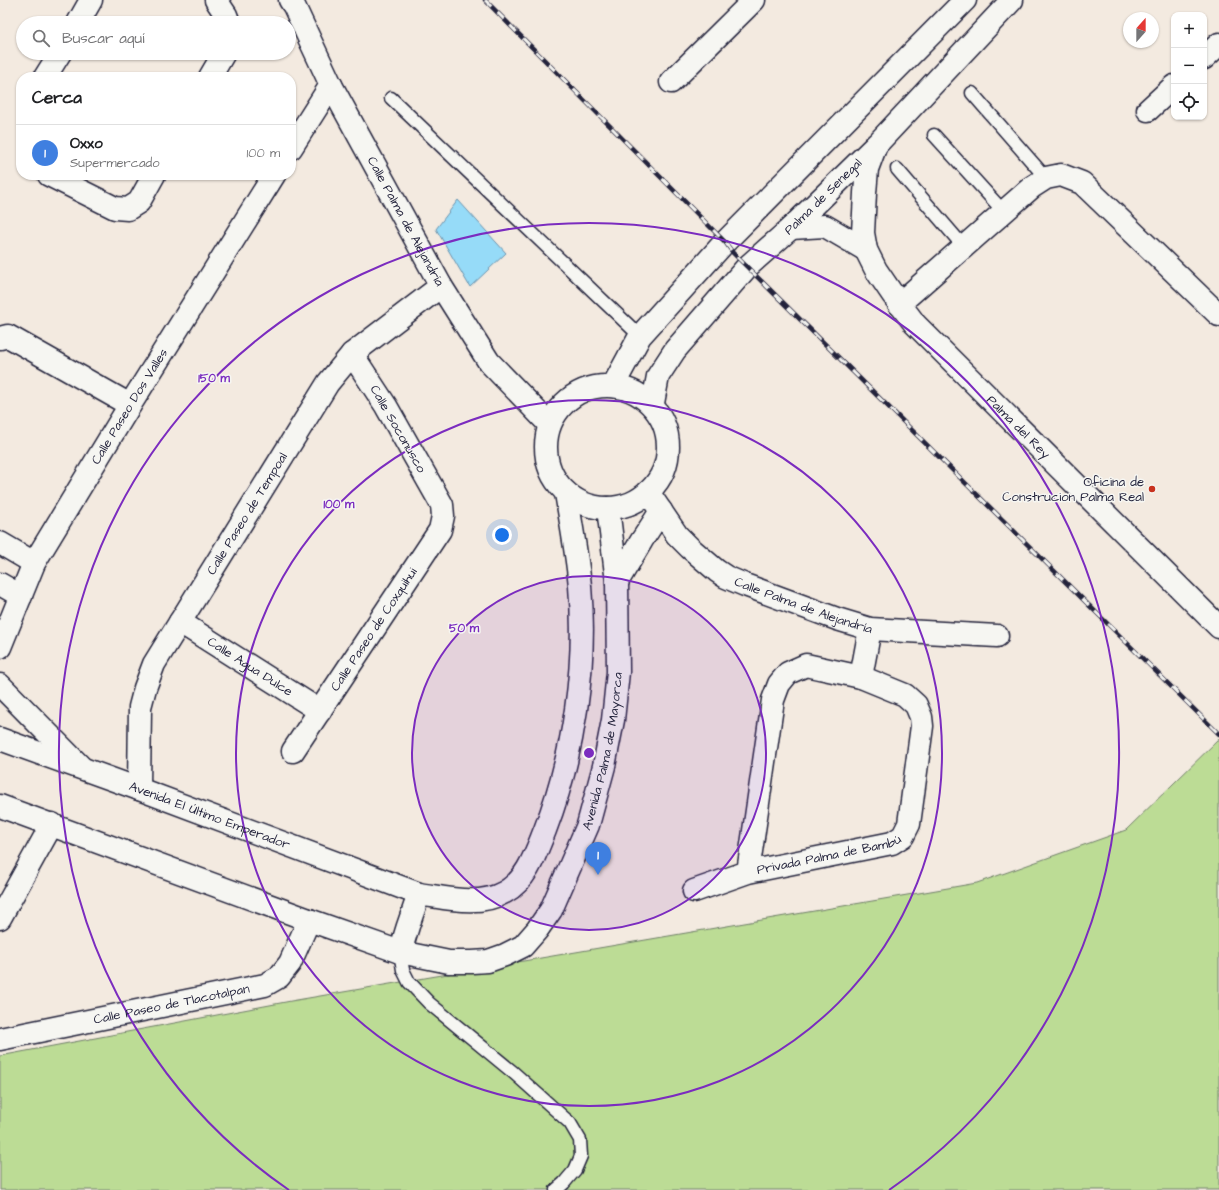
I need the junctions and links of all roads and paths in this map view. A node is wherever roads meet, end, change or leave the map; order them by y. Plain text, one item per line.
1 (91, 0) edge
2 (216, 0) edge
3 (290, 0) edge
4 (754, 0) edge
5 (965, 0) edge
6 (1012, 0) edge
7 (82, 16) edge
8 (226, 16) edge
9 (1219, 44) edge
10 (1207, 55) edge
11 (56, 60) edge
12 (220, 60) edge
13 (48, 72) edge
14 (213, 72) edge
15 (671, 82) dead end
16 (330, 85) junction
17 (1171, 89) edge
18 (972, 93) dead end
19 (391, 98) dead end
20 (1148, 110) dead end
21 (934, 135) dead end
22 (296, 140) edge
23 (876, 145) junction
24 (897, 170) dead end
25 (1046, 178) junction
26 (59, 180) edge
27 (151, 180) edge
28 (271, 180) edge
29 (1004, 212) junction
30 (791, 228) junction
31 (964, 247) junction
32 (866, 250) junction
33 (441, 286) junction
34 (899, 304) junction
35 (1219, 316) edge
36 (640, 336) junction
37 (0, 338) edge
38 (352, 354) junction
39 (613, 386) junction
40 (653, 403) junction
41 (130, 405) junction
42 (550, 424) junction
43 (648, 492) junction
44 (566, 493) junction
45 (442, 505) joint
46 (608, 508) junction
47 (661, 511) junction
48 (0, 543) edge
49 (34, 563) junction
50 (617, 582) junction
51 (0, 584) edge
52 (21, 596) junction
53 (180, 622) junction
54 (1219, 627) edge
55 (870, 629) junction
56 (997, 636) dead end
57 (0, 647) edge
58 (861, 677) junction
59 (0, 685) edge
60 (320, 711) junction
61 (0, 739) edge
62 (294, 751) dead end
63 (81, 767) junction
64 (139, 789) junction
65 (0, 806) edge
66 (52, 824) junction
67 (748, 872) junction
68 (694, 891) dead end
69 (419, 894) junction
70 (0, 918) edge
71 (308, 920) junction
72 (400, 952) junction
73 (0, 1039) edge
74 (556, 1190) edge

1 - 7 street
2 - 8 street
3 - 16 street, Calle Palma de Alejandría
4 - 15 street
5 - 36 street
6 - 23 street, Palma de Senegal
9 - 10 street
11 - 13 street
12 - 14 street
16 - 22 street
16 - 33 street, Calle Palma de Alejandría
17 - 20 street
18 - 25 lane
19 - 36 lane
21 - 29 lane
23 - 30 street, Palma de Senegal
23 - 32 street, Palma del Rey
24 - 31 lane
25 - 29 street
25 - 35 street
26 - 27 street
28 - 41 street, Calle Paseo Dos Valles
29 - 31 street
30 - 32 street
30 - 40 street, Palma de Senegal
31 - 34 street
32 - 34 street, Palma del Rey
33 - 38 street, Calle Paseo de Tempoal
33 - 42 street, Calle Palma de Alejandría
34 - 54 street, Palma del Rey
36 - 39 street
37 - 41 street
38 - 45 street, Calle Soconusco
38 - 53 street, Calle Paseo de Tempoal
39 - 40 street
39 - 42 street
40 - 43 street
41 - 49 street, Calle Paseo Dos Valles
42 - 44 street
43 - 46 street
43 - 47 street, Calle Palma de Alejandría
44 - 46 street
44 - 69 street
45 - 60 street, Calle Paseo de Coxquihui
46 - 50 street, Avenida Palma de Mayorca
47 - 50 street
47 - 55 street, Calle Palma de Alejandría
48 - 49 street
49 - 52 street, Calle Paseo Dos Valles
50 - 72 street, Avenida Palma de Mayorca
51 - 52 street
52 - 57 street, Calle Paseo Dos Valles
53 - 60 street, Calle Agua Dulce
53 - 64 street, Calle Paseo de Tempoal
55 - 56 street, Calle Palma de Alejandría
55 - 58 street
58 - 67 street, Privada Palma de Bambú
58 - 67 street, Privada Palma de Bambú
59 - 63 street
60 - 62 street, Calle Paseo de Coxquihui
61 - 63 street, Avenida El Último Emperador
63 - 64 street, Avenida El Último Emperador
64 - 69 street, Avenida El Último Emperador
65 - 66 street
66 - 70 street
66 - 71 street
67 - 68 street, Privada Palma de Bambú
69 - 72 street
71 - 72 street
71 - 73 street, Calle Paseo de Tlacotalpan
72 - 74 lane

